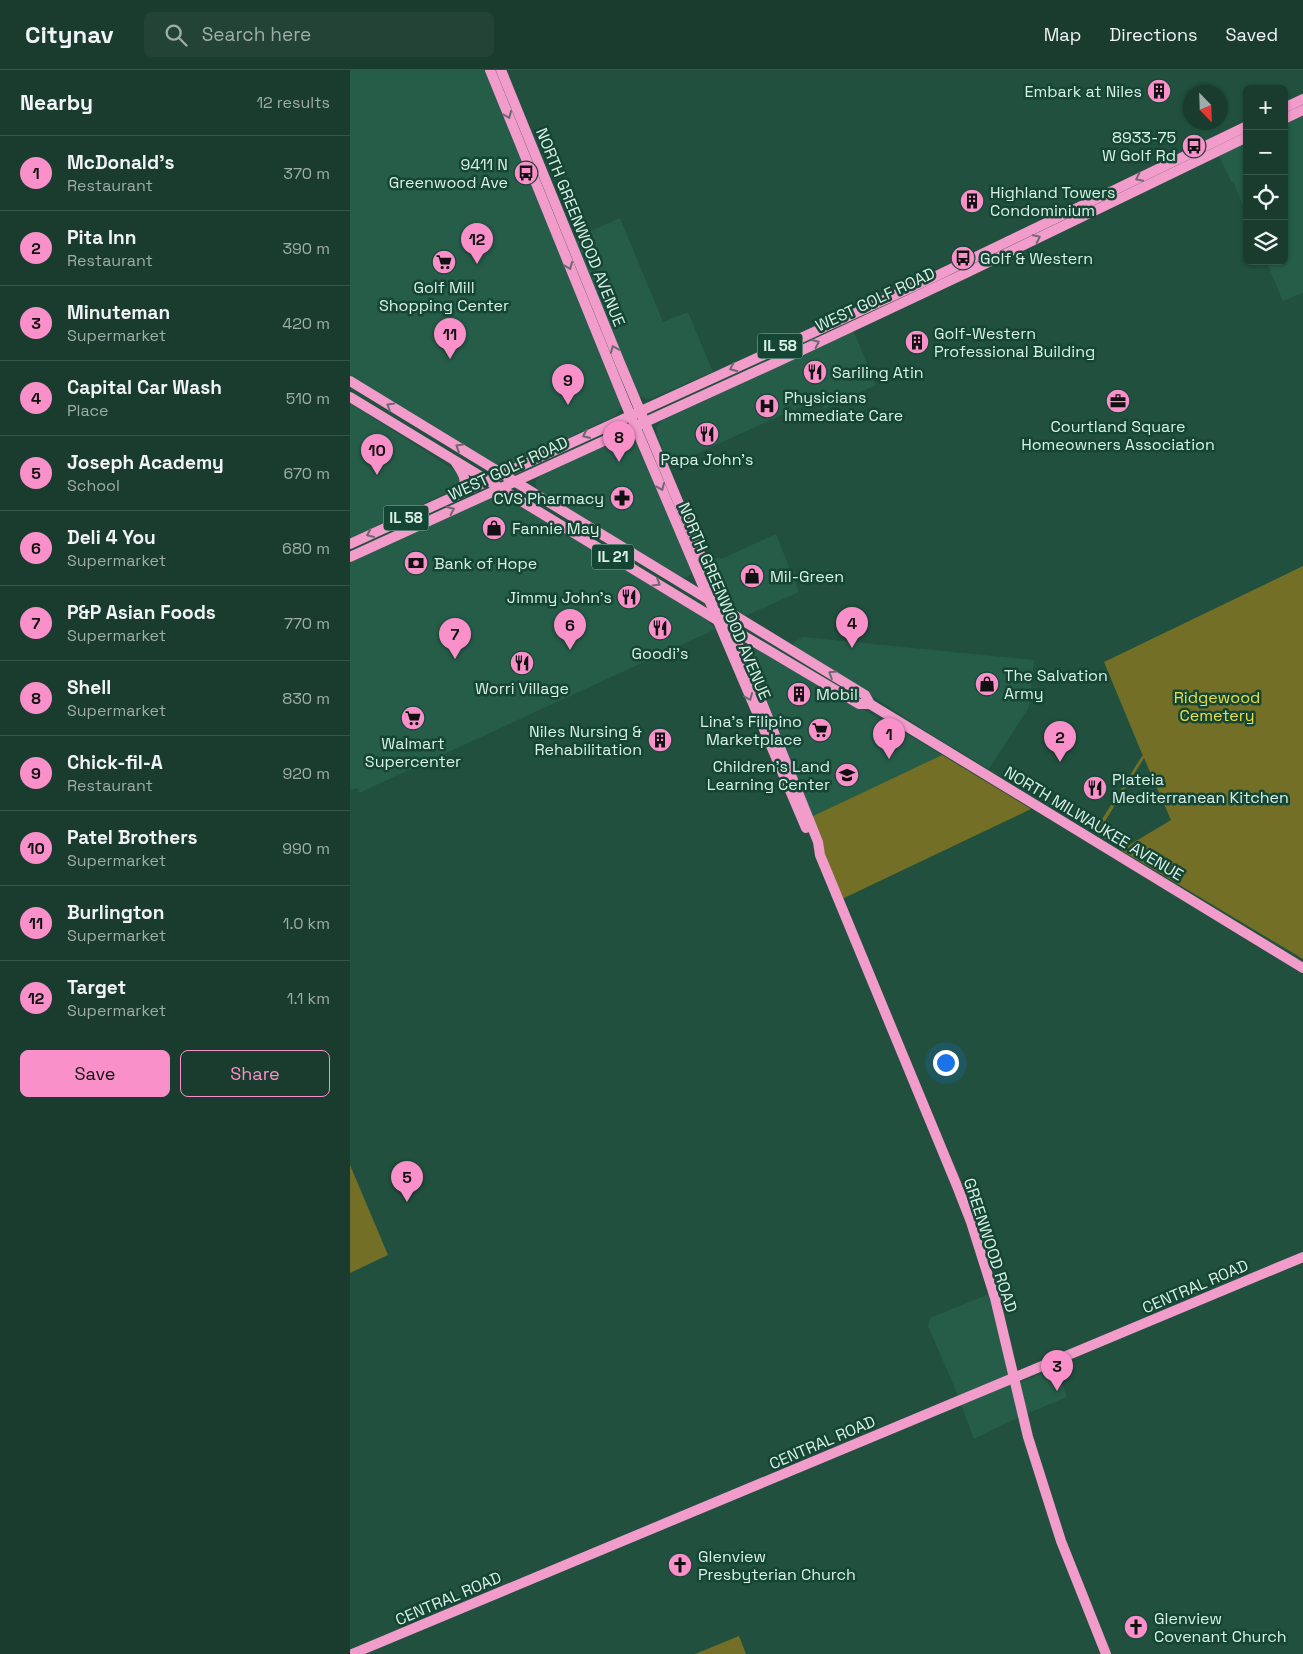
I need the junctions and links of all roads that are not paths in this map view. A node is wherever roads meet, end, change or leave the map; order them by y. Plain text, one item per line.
1 (490, 70) edge
2 (501, 70) edge
3 (1303, 99) edge
4 (1288, 106) edge
5 (1303, 110) edge
6 (1288, 117) edge
7 (1243, 128) edge
8 (1243, 139) edge
9 (350, 381) edge
10 (627, 382) junction
11 (669, 397) junction
12 (350, 398) edge
13 (624, 400) junction
14 (635, 413) junction
15 (662, 414) junction
16 (612, 423) junction
17 (640, 424) junction
18 (654, 444) junction
19 (454, 460) junction
20 (502, 474) junction
21 (487, 480) junction
22 (515, 481) junction
23 (500, 488) junction
24 (462, 492) junction
25 (350, 544) edge
26 (350, 557) edge
27 (694, 567) junction
28 (684, 584) junction
29 (708, 598) junction
30 (722, 607) junction
31 (716, 619) junction
32 (731, 628) junction
33 (756, 643) junction
34 (745, 661) junction
35 (869, 704) junction
36 (820, 855) junction
37 (1303, 968) edge
38 (1303, 1257) edge
39 (1014, 1378) junction
40 (352, 1654) edge
41 (1106, 1654) edge

1 -> 13 main road, NORTH GREENWOOD AVENUE
10 -> 2 main road, NORTH GREENWOOD AVENUE
3 - 4 main road
5 - 6 main road
7 -> 11 main road, WEST GOLF ROAD / IL 58
15 -> 8 main road, WEST GOLF ROAD / IL 58
20 -> 9 main road, NORTH MILWAUKEE AVENUE / IL 21
10 - 11 main road
10 - 14 main road, NORTH GREENWOOD AVENUE
11 - 14 main road, WEST GOLF ROAD / IL 58
12 - 19 main road, NORTH MILWAUKEE AVENUE / IL 21
13 - 14 main road, NORTH GREENWOOD AVENUE
13 - 16 main road
14 - 16 main road, WEST GOLF ROAD / IL 58
14 - 17 main road, NORTH GREENWOOD AVENUE
15 - 17 main road, WEST GOLF ROAD / IL 58
15 - 18 main road
16 -> 20 main road, WEST GOLF ROAD / IL 58
17 - 18 main road, NORTH GREENWOOD AVENUE
17 - 22 main road, WEST GOLF ROAD / IL 58
17 -> 27 main road, NORTH GREENWOOD AVENUE
18 - 30 main road, NORTH GREENWOOD AVENUE
19 - 21 main road, NORTH MILWAUKEE AVENUE / IL 21
19 - 24 main road
20 - 21 main road, WEST GOLF ROAD / IL 58
20 - 22 main road, NORTH MILWAUKEE AVENUE / IL 21
21 - 23 main road, NORTH MILWAUKEE AVENUE / IL 21
21 - 24 main road, WEST GOLF ROAD / IL 58
22 - 23 main road, WEST GOLF ROAD / IL 58
22 - 28 main road, NORTH MILWAUKEE AVENUE / IL 21
26 -> 23 main road, WEST GOLF ROAD / IL 58
23 -> 31 main road, NORTH MILWAUKEE AVENUE / IL 21
24 -> 25 main road, WEST GOLF ROAD / IL 58
27 - 28 main road
27 - 29 main road, NORTH GREENWOOD AVENUE
28 - 29 main road, NORTH MILWAUKEE AVENUE / IL 21
29 - 30 main road, NORTH MILWAUKEE AVENUE / IL 21
29 - 31 main road, NORTH GREENWOOD AVENUE
30 - 32 main road, NORTH GREENWOOD AVENUE
35 -> 30 main road, NORTH MILWAUKEE AVENUE / IL 21
31 - 32 main road, NORTH MILWAUKEE AVENUE / IL 21
31 -> 36 main road, NORTH GREENWOOD AVENUE
32 - 33 main road, NORTH MILWAUKEE AVENUE / IL 21
32 - 34 main road, NORTH GREENWOOD AVENUE
33 - 34 main road
33 - 35 main road, NORTH MILWAUKEE AVENUE / IL 21
34 - 36 main road, NORTH GREENWOOD AVENUE
35 - 37 main road, NORTH MILWAUKEE AVENUE
36 - 39 main road, GREENWOOD ROAD
38 - 39 main road, CENTRAL ROAD
39 - 40 main road, CENTRAL ROAD
39 - 41 main road, GREENWOOD ROAD

